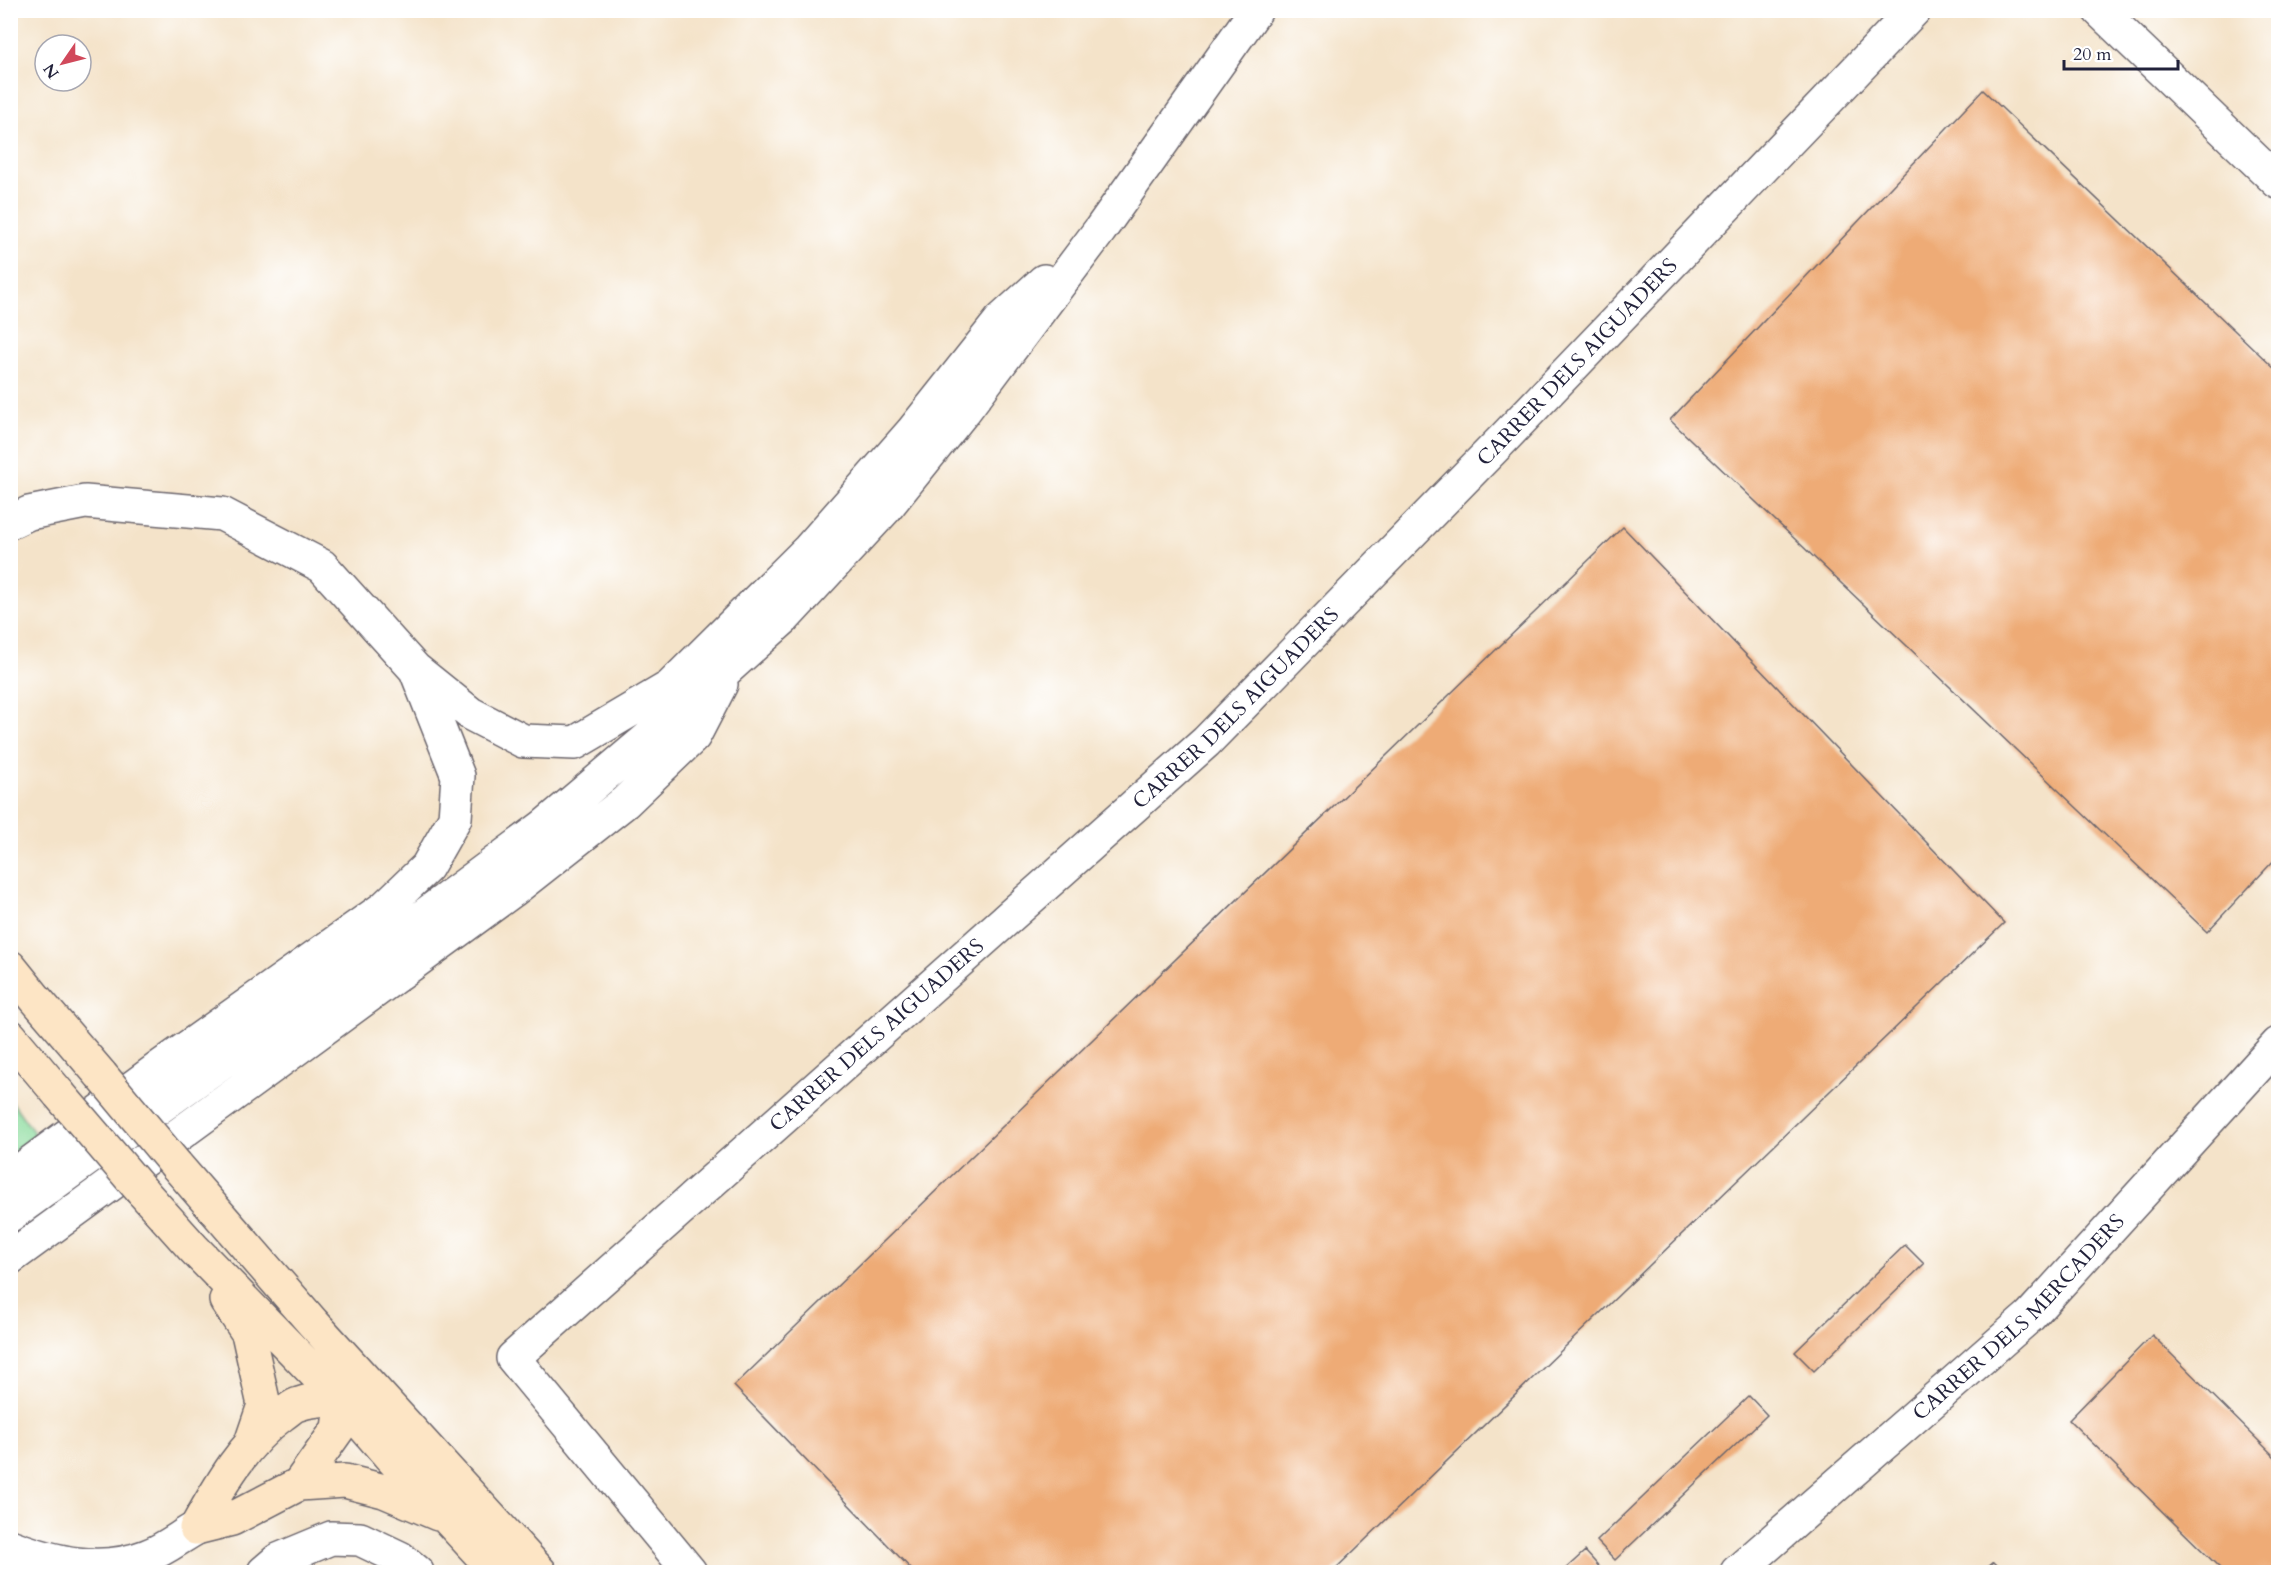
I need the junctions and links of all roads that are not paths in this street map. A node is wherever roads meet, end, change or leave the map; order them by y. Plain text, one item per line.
1 (1256, 10) edge
2 (1914, 10) edge
3 (2099, 10) edge
4 (2278, 182) edge
5 (1100, 230) junction
6 (10, 522) edge
7 (730, 667) junction
8 (415, 669) junction
9 (10, 967) edge
10 (10, 1036) edge
11 (2278, 1044) edge
12 (10, 1178) edge
13 (10, 1215) edge
14 (193, 1248) junction
15 (10, 1258) edge
16 (313, 1323) junction
17 (341, 1400) junction
18 (394, 1413) junction
19 (251, 1443) junction
20 (299, 1484) junction
21 (447, 1518) junction
22 (196, 1528) junction
23 (10, 1546) edge
24 (264, 1572) edge
25 (417, 1572) edge
26 (497, 1572) edge
27 (540, 1572) edge
28 (690, 1572) edge
29 (1737, 1572) edge

1 - 5 street
2 - 28 street, CARRER DELS AIGUADERS
3 - 4 street
5 - 7 street
5 - 8 street
6 - 8 street
7 - 13 street
7 - 15 street
8 - 12 street
9 - 16 main road, bridge
10 - 14 main road, bridge
11 - 29 street, CARRER DELS MERCADERS
14 - 17 main road
14 - 19 main road
16 - 17 main road
16 - 18 main road
17 - 18 main road
17 - 19 main road
17 - 20 main road
17 - 21 main road
18 - 27 main road
19 - 22 main road
20 - 21 main road
20 - 22 main road
21 - 26 main road
22 - 23 street
24 - 25 street

